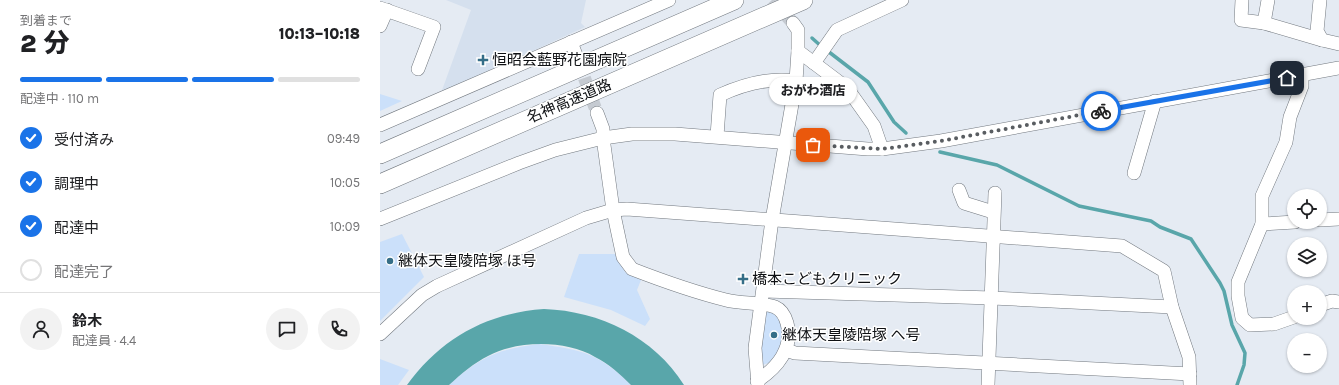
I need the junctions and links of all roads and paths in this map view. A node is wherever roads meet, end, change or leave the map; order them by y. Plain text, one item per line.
1 (669, 0) edge
2 (734, 0) edge
3 (803, 0) edge
4 (902, 0) edge
5 (1242, 0) edge
6 (1268, 0) edge
7 (1320, 0) edge
8 (384, 9) edge
9 (793, 23) tunnel mouth
10 (1264, 23) junction
11 (380, 26) edge
12 (1322, 40) junction
13 (571, 42) junction
14 (1339, 44) edge
15 (798, 50) junction
16 (576, 55) tunnel mouth
17 (815, 62) junction
18 (1339, 68) edge
19 (418, 69) dead end
20 (1302, 76) junction
21 (796, 81) junction
22 (1155, 101) junction
23 (597, 113) tunnel mouth
24 (380, 125) edge
25 (717, 136) junction
26 (603, 138) junction
27 (786, 143) junction
28 (882, 149) junction
29 (380, 154) edge
30 (1134, 173) dead end
31 (380, 184) edge
32 (959, 190) dead end
33 (995, 193) dead end
34 (613, 210) junction
35 (993, 212) junction
36 (380, 219) edge
37 (1339, 219) edge
38 (772, 220) junction
39 (1327, 220) edge
40 (1287, 222) edge
41 (1262, 224) junction
42 (993, 235) junction
43 (764, 292) junction
44 (992, 298) junction
45 (1327, 302) edge
46 (1339, 302) edge
47 (761, 305) junction
48 (1172, 307) junction
49 (1287, 319) edge
50 (380, 334) edge
51 (786, 350) junction
52 (989, 362) junction
53 (1190, 379) edge
54 (758, 383) edge
55 (988, 385) edge

1 - 13 street
2 - 29 highway, 名神高速道路
3 - 31 highway, 名神高速道路
4 - 17 street
5 - 10 street
6 - 10 street
7 - 12 street
8 - 11 street
8 - 19 street
9 - 15 street
10 - 12 street
12 - 14 street
13 - 16 street
13 - 24 street
15 - 17 street
15 - 21 street
17 - 28 street
18 - 20 street
20 - 22 street
20 - 41 street
21 - 25 street
21 - 27 street
22 - 28 street
22 - 30 street
23 - 26 street
25 - 26 street
25 - 27 street
26 - 34 street
26 - 36 street
27 - 28 street
27 - 38 street
32 - 35 street
33 - 35 street
34 - 38 street
34 - 47 street
34 - 50 street
35 - 42 street
37 - 39 street
38 - 42 street
38 - 43 street
40 - 41 street
41 - 49 street
42 - 44 street
42 - 48 street
43 - 44 street
43 - 47 street
44 - 48 street
44 - 52 street
45 - 46 street
47 - 51 street
47 - 54 street
48 - 53 street
51 - 52 street
51 - 54 street
52 - 53 street
52 - 55 street

